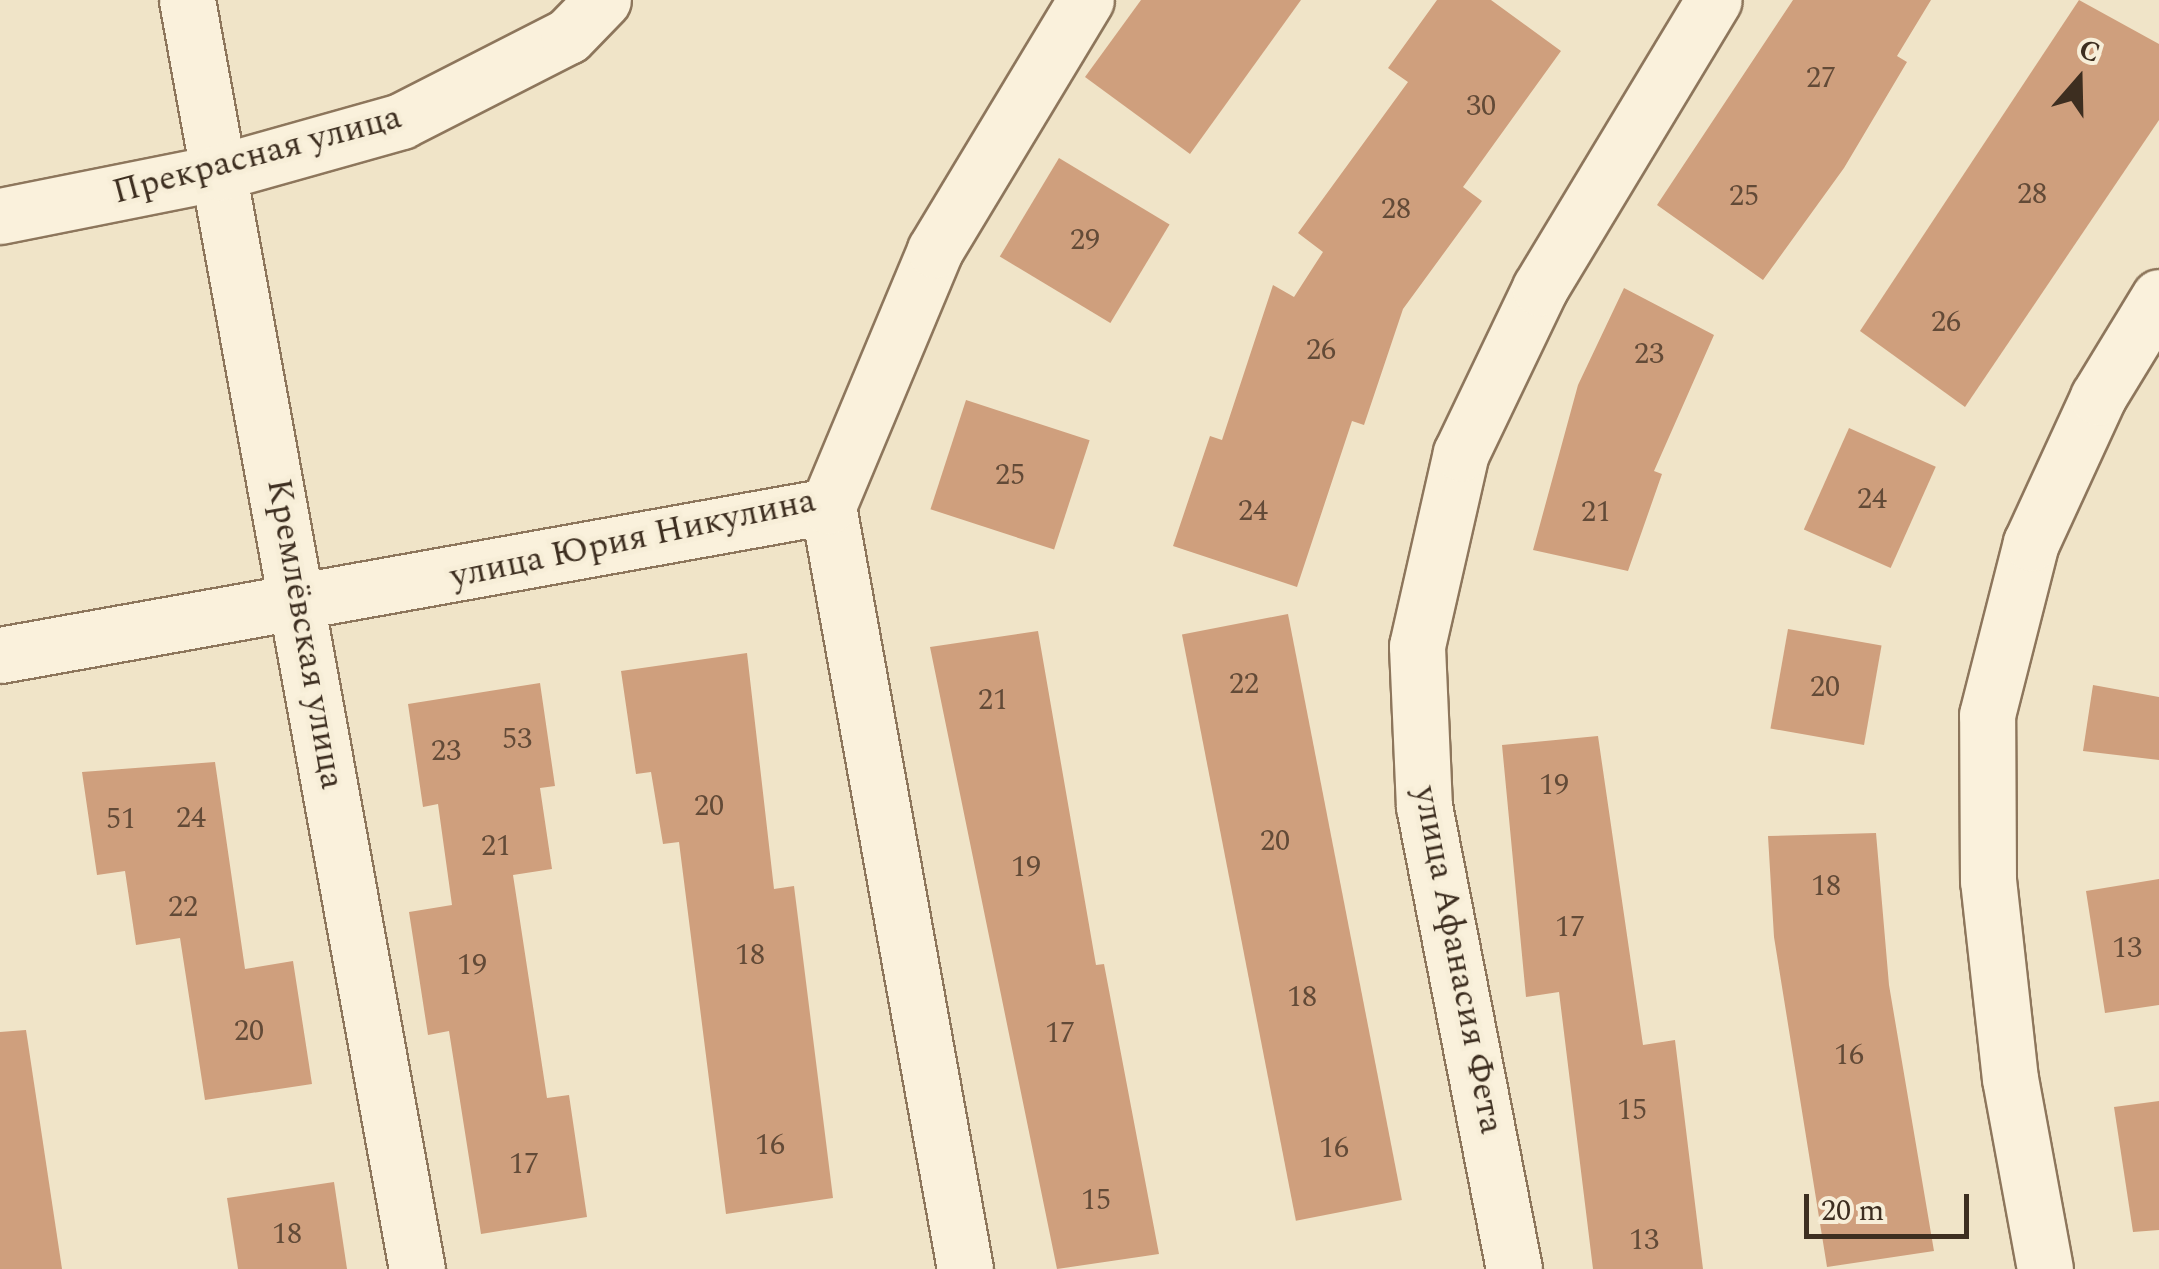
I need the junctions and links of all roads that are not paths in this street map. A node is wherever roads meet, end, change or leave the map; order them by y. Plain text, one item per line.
1 (187, 0) edge
2 (603, 0) edge
3 (1086, 0) edge
4 (1714, 0) edge
5 (220, 172) junction
6 (0, 216) edge
7 (2159, 298) edge
8 (828, 506) junction
9 (301, 604) junction
10 (0, 655) edge
11 (417, 1269) edge
12 (965, 1269) edge
13 (1514, 1269) edge
14 (2045, 1269) edge

1 - 5 street, Кремлёвская улица
2 - 5 street, Прекрасная улица
3 - 8 street, улица Юрия Никулина
4 - 13 street, улица Афанасия Фета
5 - 6 street, Прекрасная улица
5 - 9 street, Кремлёвская улица
7 - 14 street
8 - 9 street, улица Юрия Никулина
8 - 12 street
9 - 10 street, улица Юрия Никулина
9 - 11 street, Кремлёвская улица

